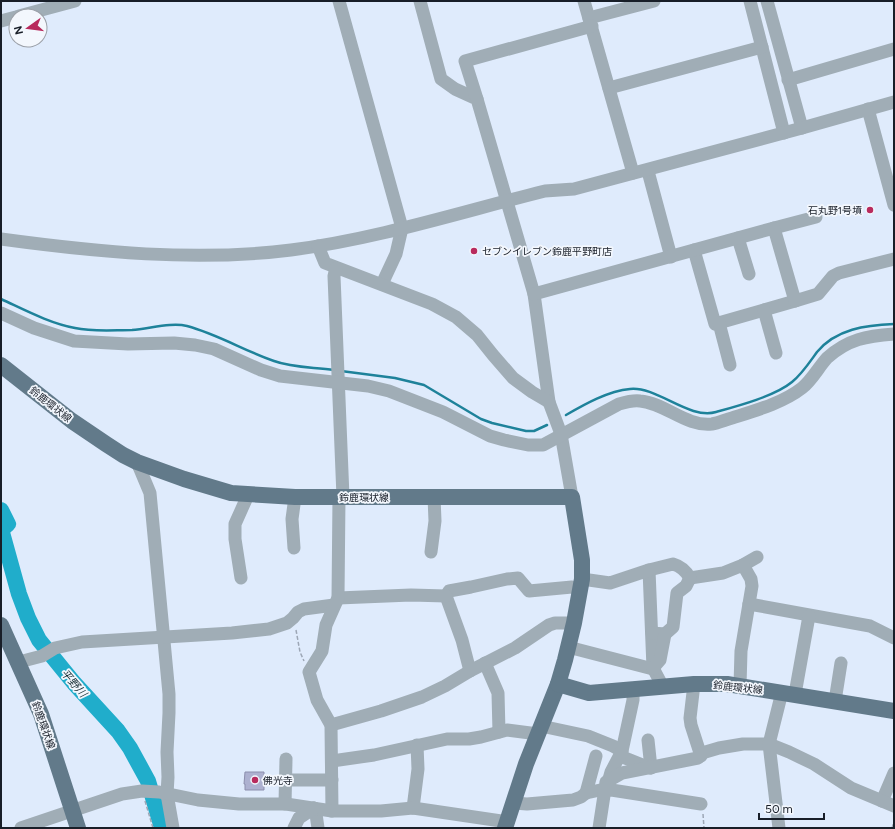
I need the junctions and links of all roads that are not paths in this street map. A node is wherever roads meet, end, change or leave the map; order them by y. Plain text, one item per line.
1 (75, 1) edge
2 (339, 1) edge
3 (420, 1) edge
4 (584, 1) edge
5 (654, 1) edge
6 (750, 1) edge
7 (767, 1) edge
8 (48, 8) edge
9 (590, 22) junction
10 (762, 47) junction
11 (894, 49) edge
12 (788, 80) junction
13 (609, 88) junction
14 (477, 99) junction
15 (894, 102) edge
16 (868, 109) junction
17 (802, 128) junction
18 (784, 133) junction
19 (633, 173) junction
20 (650, 175) dead end
21 (507, 200) junction
22 (894, 205) edge
23 (816, 217) dead end
24 (402, 228) junction
25 (774, 228) junction
26 (738, 238) junction
27 (1, 239) edge
28 (318, 246) junction
29 (694, 250) junction
30 (671, 257) junction
31 (894, 259) edge
32 (336, 268) junction
33 (749, 274) dead end
34 (382, 284) junction
35 (534, 294) junction
36 (795, 301) junction
37 (764, 310) junction
38 (1, 314) edge
39 (719, 323) junction
40 (894, 334) edge
41 (776, 353) dead end
42 (1, 364) edge
43 (730, 364) dead end
44 (339, 380) junction
45 (549, 402) junction
46 (561, 434) junction
47 (137, 462) junction
48 (248, 494) junction
49 (295, 497) junction
50 (341, 497) junction
51 (434, 497) junction
52 (572, 497) junction
53 (294, 548) dead end
54 (431, 552) dead end
55 (757, 557) dead end
56 (743, 565) junction
57 (649, 570) junction
58 (241, 578) dead end
59 (690, 578) junction
60 (580, 584) junction
61 (446, 596) junction
62 (336, 601) junction
63 (749, 604) junction
64 (809, 616) junction
65 (574, 623) junction
66 (1, 625) edge
67 (652, 633) junction
68 (665, 634) junction
69 (163, 638) junction
70 (894, 638) edge
71 (568, 647) junction
72 (19, 662) junction
73 (485, 663) junction
74 (841, 663) dead end
75 (653, 668) junction
76 (470, 671) junction
77 (558, 684) junction
78 (694, 684) junction
79 (740, 686) junction
80 (663, 687) junction
81 (633, 690) junction
82 (789, 693) junction
83 (834, 701) junction
84 (894, 711) edge
85 (331, 725) junction
86 (539, 730) junction
87 (500, 732) junction
88 (696, 738) junction
89 (648, 740) dead end
90 (743, 744) junction
91 (769, 744) junction
92 (417, 745) junction
93 (621, 754) junction
94 (596, 756) dead end
95 (701, 756) junction
96 (286, 759) dead end
97 (332, 761) junction
98 (651, 768) junction
99 (894, 773) edge
100 (285, 780) junction
101 (332, 780) junction
102 (607, 784) junction
103 (163, 793) junction
104 (586, 793) junction
105 (882, 801) junction
106 (514, 803) junction
107 (285, 804) junction
108 (701, 804) road end
109 (894, 806) edge
110 (314, 808) junction
111 (413, 808) junction
112 (332, 811) junction
113 (73, 812) junction
114 (506, 825) edge
115 (21, 828) edge
116 (78, 828) edge
117 (173, 828) edge
118 (294, 828) edge
119 (318, 828) edge
120 (599, 828) edge
121 (779, 828) edge

1 - 8 street
2 - 24 street
3 - 14 street
4 - 9 street
5 - 9 street
6 - 10 street
7 - 12 street
9 - 13 street
9 - 14 street
10 - 13 street
10 - 18 street
11 - 12 street
12 - 17 street
13 - 19 street
14 - 21 street
15 - 16 street
16 - 17 street
16 - 22 street
17 - 18 street
18 - 19 street
19 - 21 street
20 - 30 street
21 - 24 street
21 - 35 street
23 - 25 street
24 - 28 street
24 - 34 street
25 - 26 street
25 - 36 street
26 - 29 street
26 - 33 street
27 - 28 street
28 - 32 street
29 - 30 street
29 - 39 street
30 - 35 street
31 - 36 street
32 - 34 street
32 - 44 street
34 - 45 street
35 - 45 street
36 - 37 street
37 - 39 street
37 - 41 street
38 - 44 street
39 - 43 street
40 - 46 street
42 - 47 main road, 鈴鹿環状線
44 - 46 street
44 - 50 street
45 - 46 street
46 - 52 street
47 - 48 main road, 鈴鹿環状線
47 - 69 street
48 - 49 main road, 鈴鹿環状線
48 - 58 street
49 - 50 main road, 鈴鹿環状線
49 - 53 street
50 - 51 main road, 鈴鹿環状線
50 - 62 street
51 - 52 main road, 鈴鹿環状線
51 - 54 street
52 - 60 main road
55 - 56 street
56 - 59 street
56 - 63 street
57 - 59 street
57 - 60 street
57 - 67 street
59 - 68 street
60 - 61 street
60 - 65 main road
61 - 62 street
61 - 76 street
62 - 69 street
62 - 85 street
63 - 64 street
63 - 79 street
64 - 70 street
64 - 82 street
65 - 71 main road
65 - 73 street
66 - 72 main road, 鈴鹿環状線
67 - 68 street
67 - 75 street
68 - 75 street
69 - 72 street
69 - 103 street
71 - 75 street
71 - 77 main road
72 - 113 main road, 鈴鹿環状線
73 - 76 street
73 - 87 street
74 - 83 street
75 - 80 street
76 - 85 street
77 - 81 main road, 鈴鹿環状線
77 - 86 main road
78 - 79 main road, 鈴鹿環状線
78 - 80 main road, 鈴鹿環状線
78 - 88 street
79 - 82 main road, 鈴鹿環状線
80 - 81 main road, 鈴鹿環状線
81 - 93 street
82 - 83 main road, 鈴鹿環状線
82 - 91 street
83 - 84 main road, 鈴鹿環状線
85 - 97 street
86 - 87 street
86 - 93 street
86 - 106 main road
87 - 92 street
88 - 90 street
88 - 95 street
89 - 98 street
90 - 91 street
90 - 95 street
91 - 105 street
91 - 121 street
92 - 97 street
92 - 111 street
93 - 98 street
93 - 102 street
94 - 104 street
95 - 98 street
96 - 100 street
97 - 101 street
98 - 102 street
99 - 105 street
100 - 101 street
100 - 107 street
101 - 112 street
102 - 104 street
102 - 108 street
102 - 120 street
103 - 107 street
103 - 113 street
103 - 117 street
104 - 106 street
105 - 109 street
106 - 114 main road
107 - 110 street
110 - 112 street
110 - 118 street
110 - 119 street
111 - 112 street
111 - 114 street
113 - 115 street
113 - 116 main road, 鈴鹿環状線

